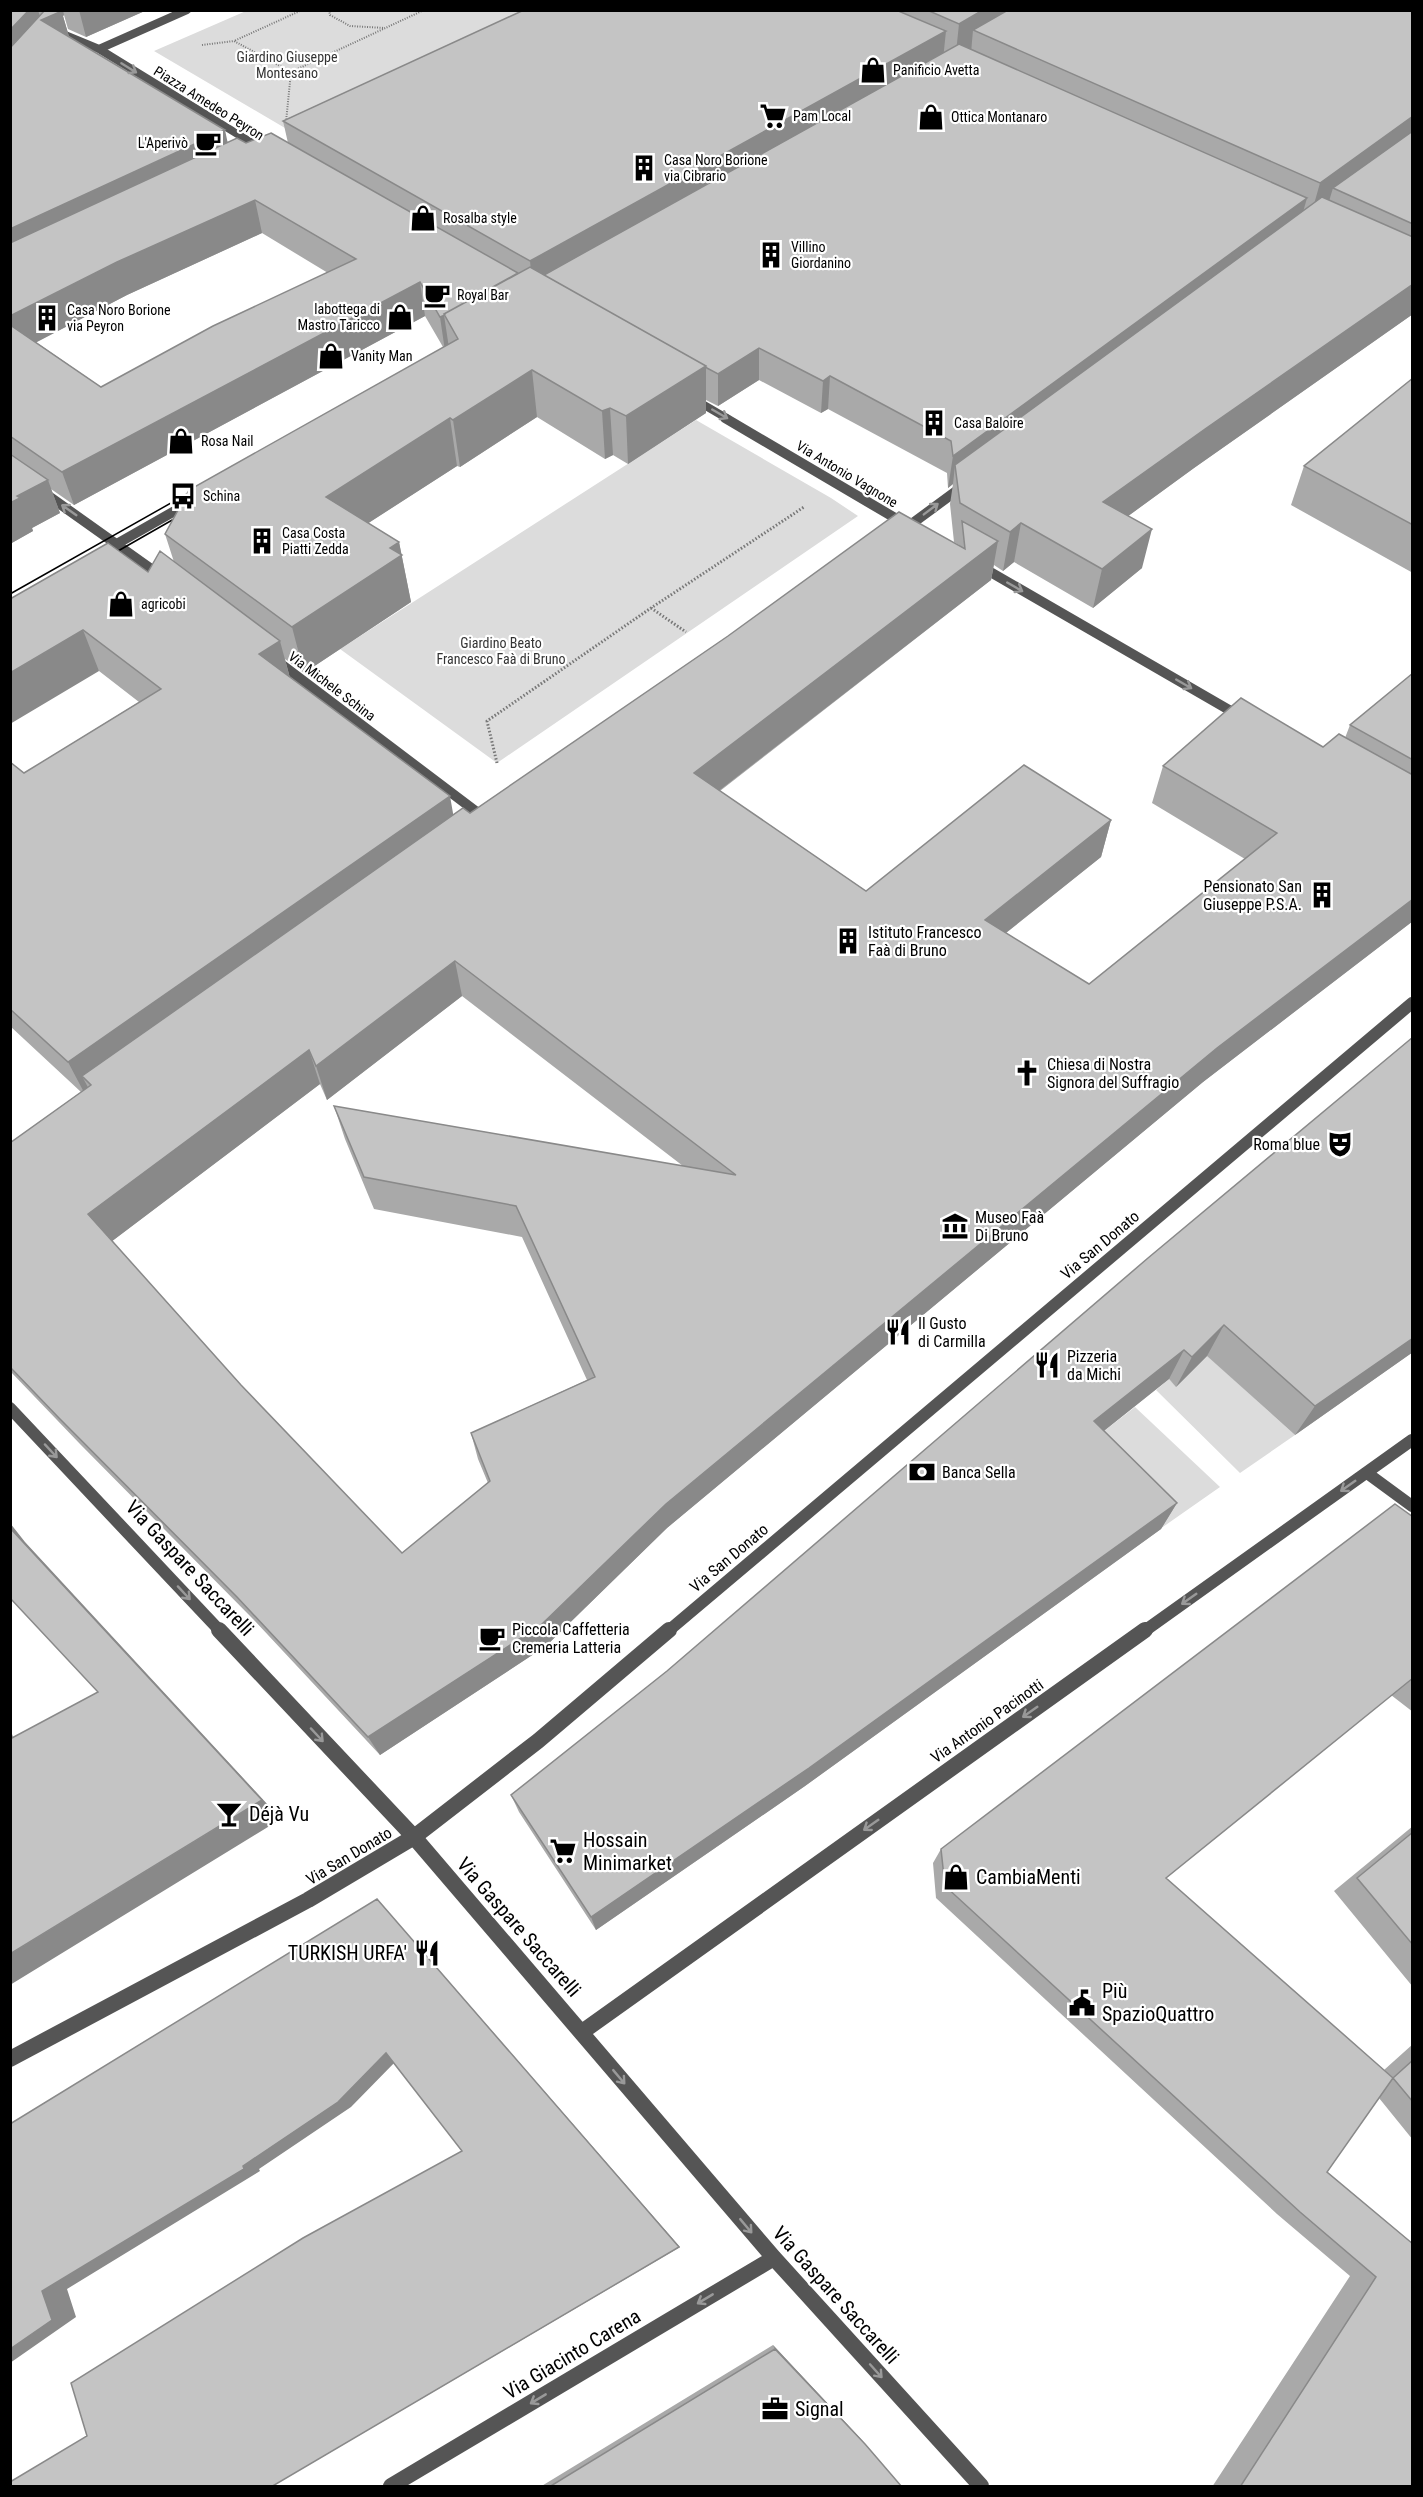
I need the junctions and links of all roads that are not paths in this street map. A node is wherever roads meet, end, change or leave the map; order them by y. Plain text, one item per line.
1 (187, 10) edge
2 (65, 24) dead end
3 (40, 29) edge
4 (58, 31) junction
5 (52, 37) edge
6 (99, 49) junction
7 (260, 158) edge
8 (686, 394) edge
9 (968, 482) edge
10 (39, 489) edge
11 (202, 495) edge
12 (913, 528) junction
13 (895, 536) edge
14 (117, 543) junction
15 (967, 559) edge
16 (88, 560) edge
17 (173, 585) edge
18 (266, 654) edge
19 (1257, 726) edge
20 (489, 821) edge
21 (1413, 1003) edge
22 (10, 1408) edge
23 (1413, 1440) edge
24 (1367, 1473) junction
25 (1413, 1506) edge
26 (414, 1837) junction
27 (582, 2032) junction
28 (10, 2059) edge
29 (774, 2259) junction
30 (391, 2487) edge
31 (981, 2487) edge

1 - 6 street
2 - 4 street
3 - 4 street, Piazza Amedeo Peyron
4 - 5 street
4 - 6 street, Piazza Amedeo Peyron
6 -> 7 street, Piazza Amedeo Peyron
8 -> 12 street, Via Antonio Vagnone
12 -> 9 street
14 -> 10 street
11 - 14 street
12 - 13 street
14 - 16 street
14 - 17 street
15 -> 19 street
18 - 20 street, Via Michele Schina
21 - 26 street, Via San Donato
22 -> 26 street, Via Gaspare Saccarelli
23 - 24 street, Via Antonio Pacinotti
24 - 25 street
24 -> 27 street, Via Antonio Pacinotti
26 - 27 street, Via Gaspare Saccarelli
26 - 28 street, Via San Donato
27 -> 29 street, Via Gaspare Saccarelli
29 -> 30 street, Via Giacinto Carena
29 -> 31 street, Via Gaspare Saccarelli

